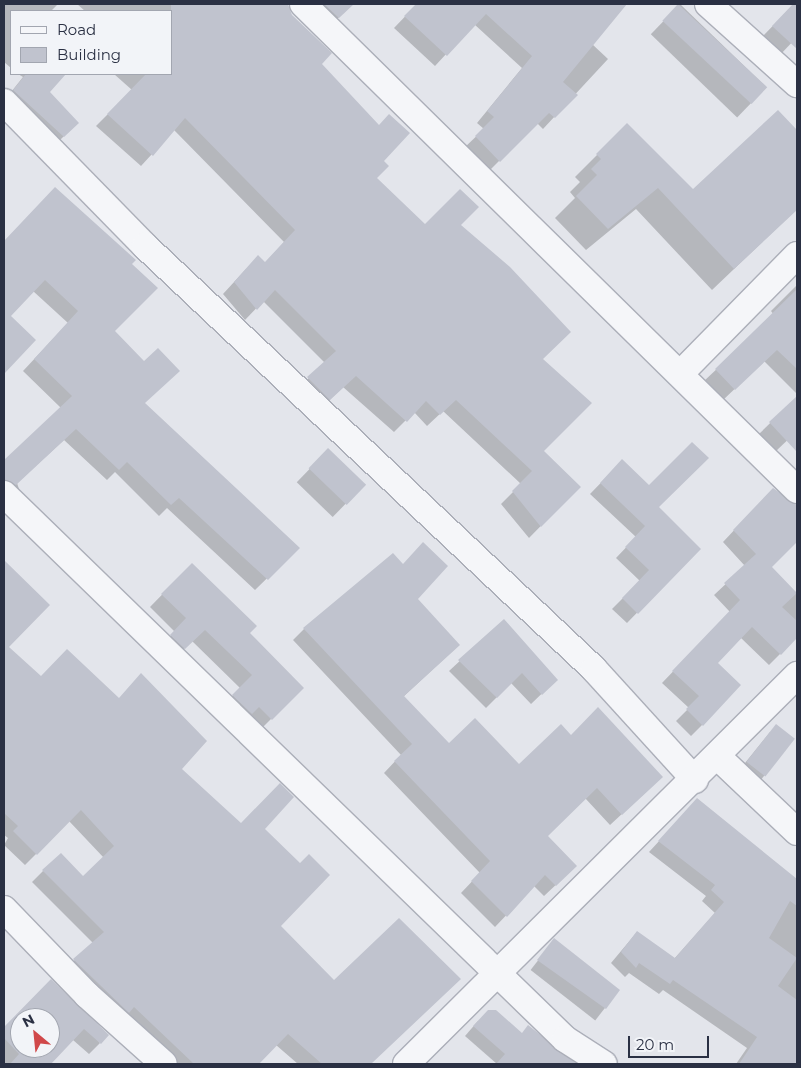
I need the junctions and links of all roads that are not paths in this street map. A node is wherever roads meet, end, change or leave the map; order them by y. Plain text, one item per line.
1 (303, 4) edge
2 (708, 4) edge
3 (797, 84) edge
4 (4, 102) edge
5 (797, 255) edge
6 (680, 374) junction
7 (797, 490) edge
8 (4, 494) edge
9 (797, 675) edge
10 (718, 757) junction
11 (695, 780) junction
12 (797, 832) edge
13 (4, 909) edge
14 (497, 973) junction
15 (164, 1064) edge
16 (406, 1064) edge
17 (604, 1064) edge

1 - 6 street
2 - 3 street
4 - 11 street
5 - 6 street
6 - 7 street
8 - 14 street
9 - 10 street
10 - 11 street
10 - 12 street
11 - 14 street
13 - 15 street
14 - 16 street
14 - 17 street

